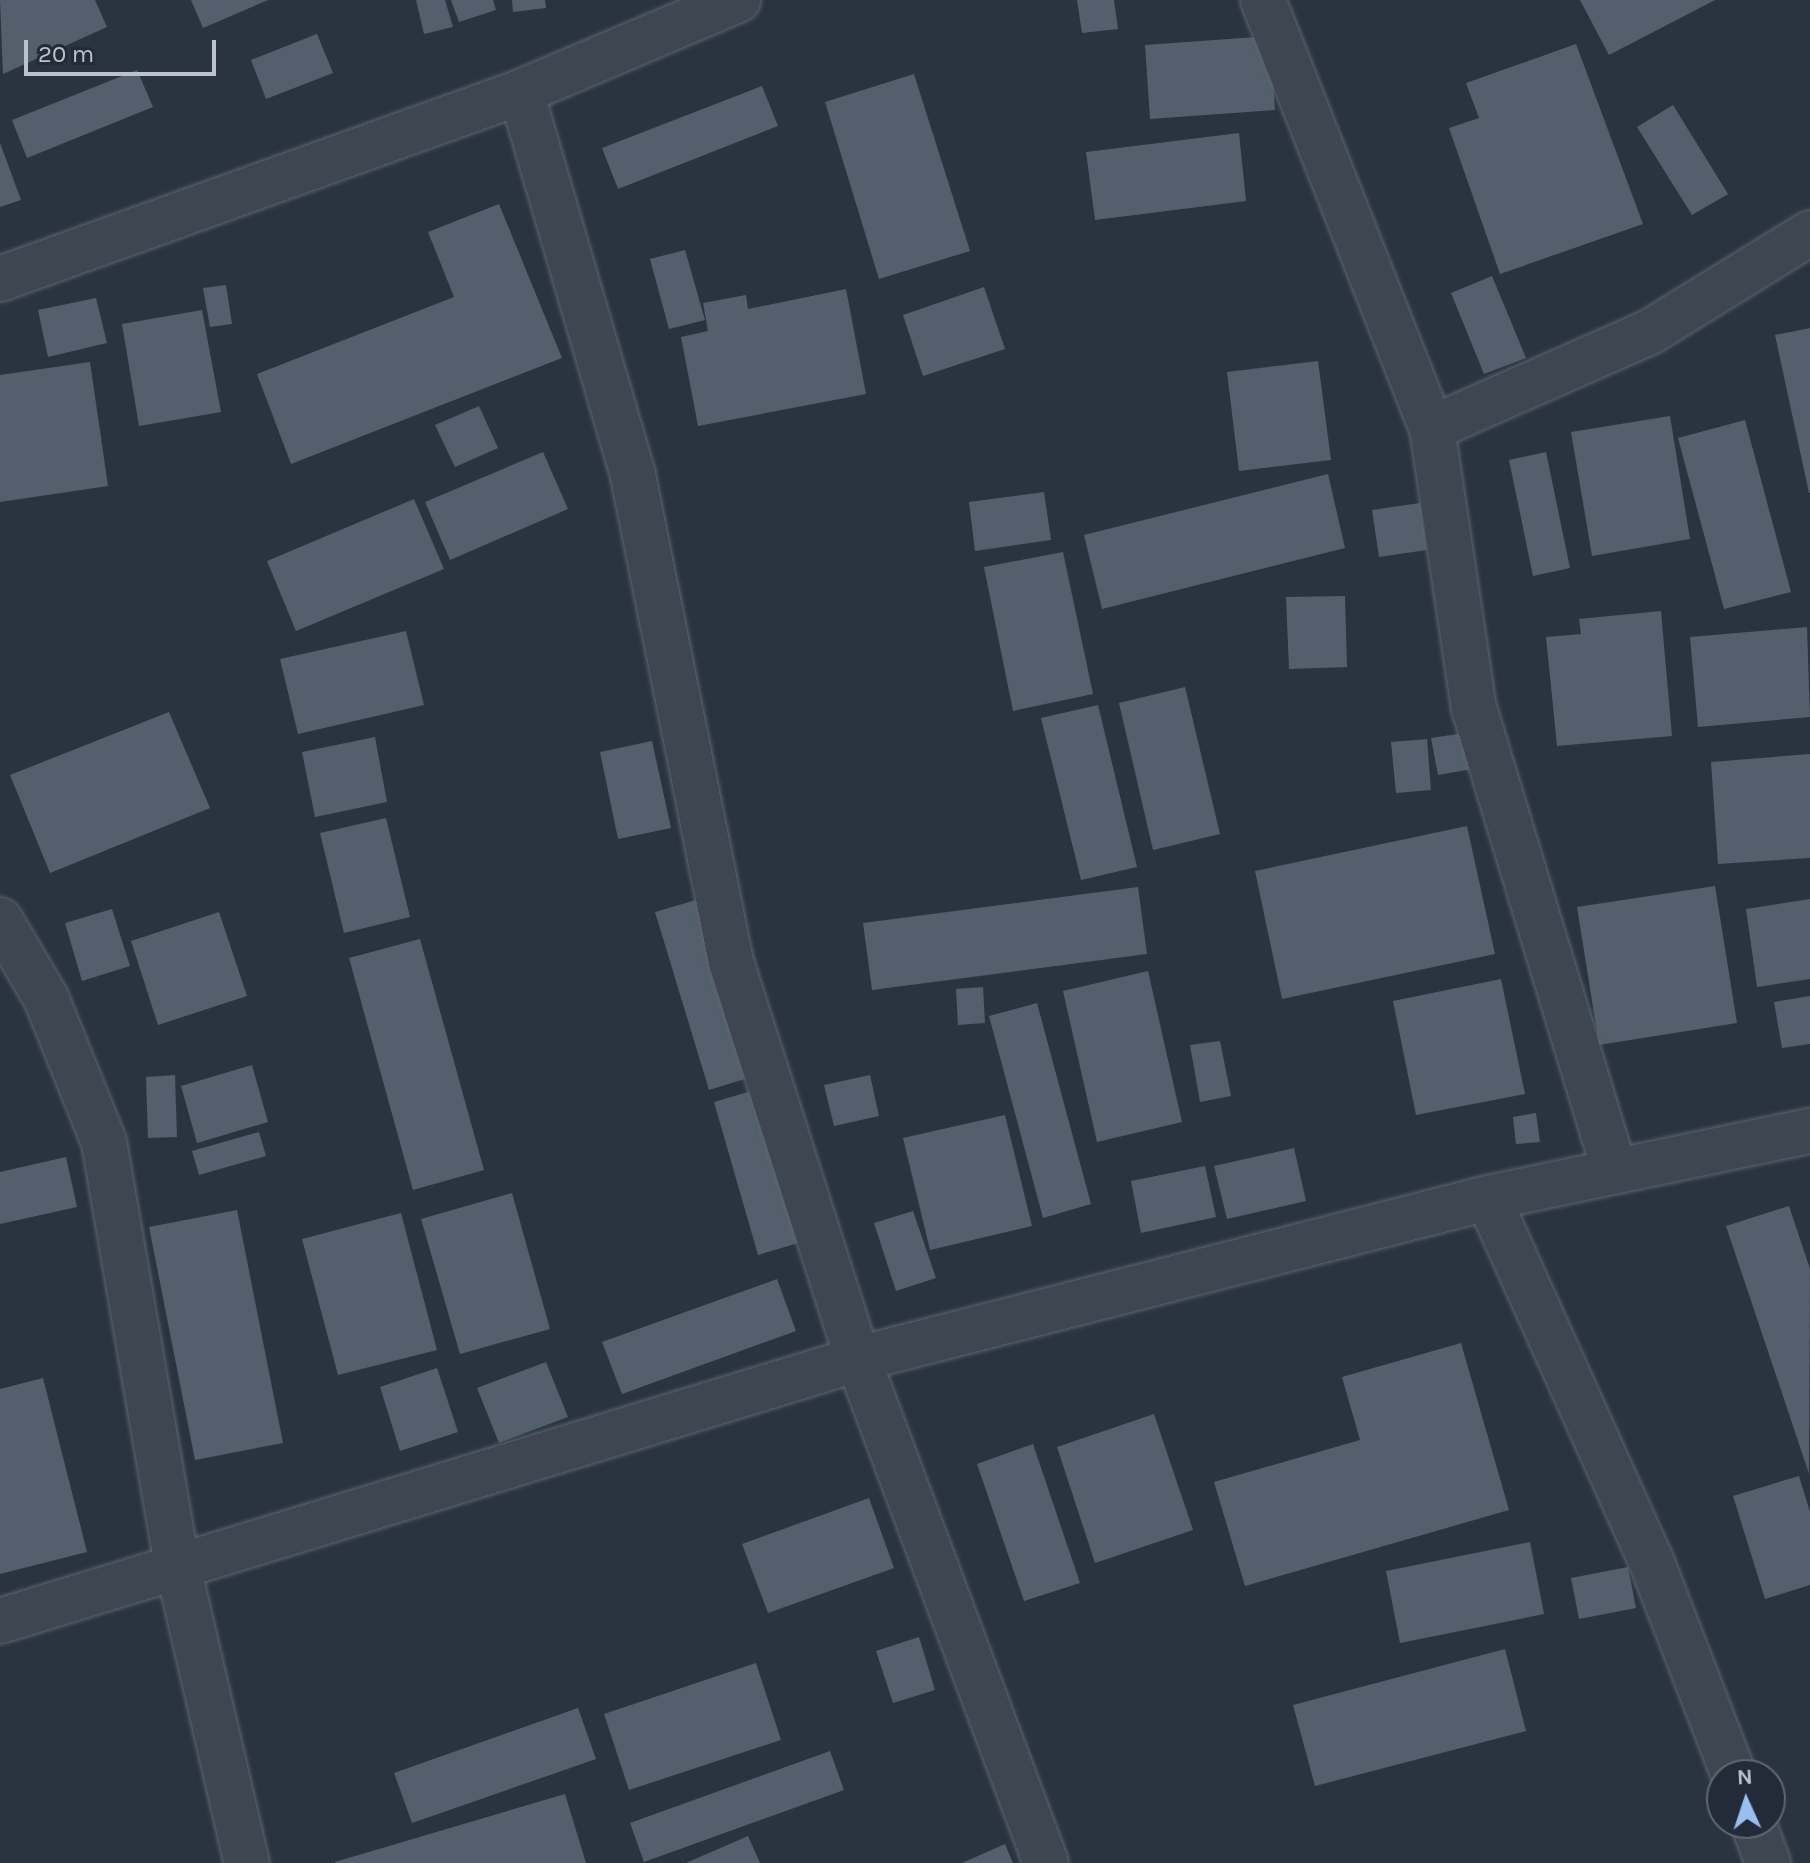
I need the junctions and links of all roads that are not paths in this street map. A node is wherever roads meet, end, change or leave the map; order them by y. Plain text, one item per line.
1 (738, 0) edge
2 (1263, 0) edge
3 (521, 92) junction
4 (1810, 233) edge
5 (0, 279) edge
6 (1432, 428) junction
7 (0, 920) edge
8 (1810, 1131) edge
9 (1614, 1170) junction
10 (1488, 1198) junction
11 (858, 1359) junction
12 (177, 1563) junction
13 (0, 1621) edge
14 (1728, 1759) edge
15 (1759, 1839) edge
16 (247, 1863) edge
17 (1046, 1863) edge
18 (1768, 1863) edge

1 - 3 street
2 - 6 street
3 - 5 street
3 - 11 street
4 - 6 street
6 - 9 street
7 - 12 street
8 - 9 street
9 - 10 street
10 - 11 street
10 - 14 street
11 - 12 street
11 - 17 street
12 - 13 street
12 - 16 street
15 - 18 street

